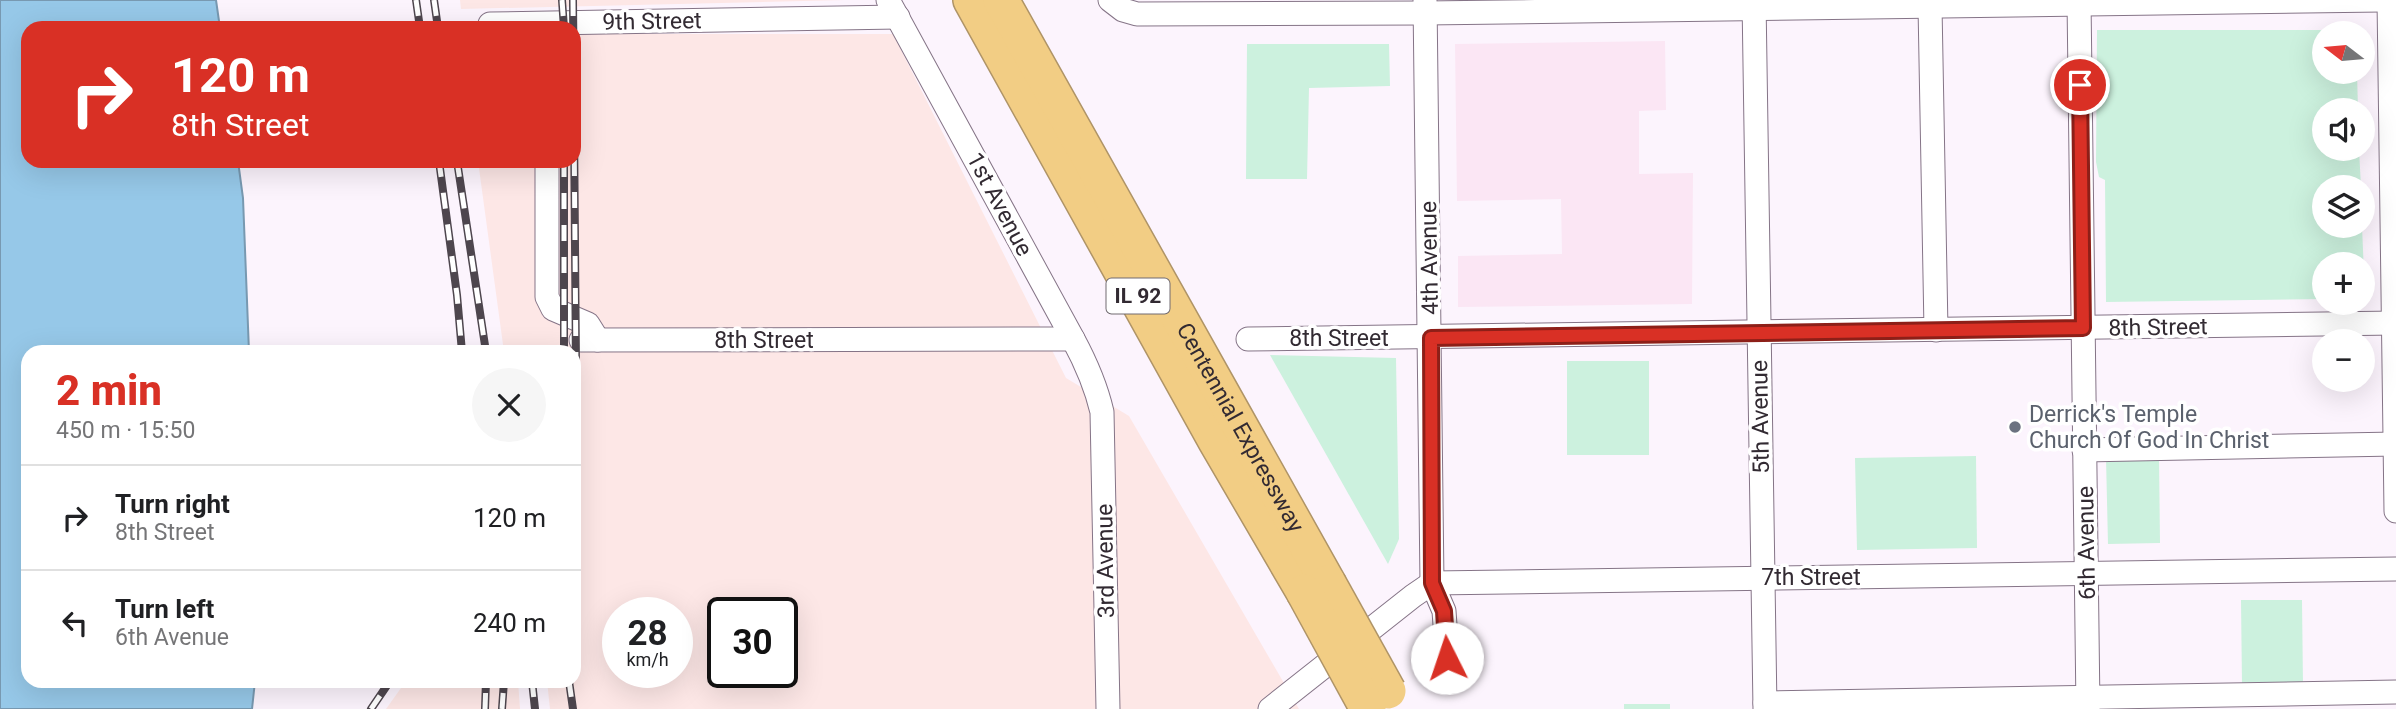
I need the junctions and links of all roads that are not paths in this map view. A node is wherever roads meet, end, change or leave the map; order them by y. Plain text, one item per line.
1 (971, 0) edge
2 (1001, 0) edge
3 (1110, 0) edge
4 (2382, 0) edge
5 (2389, 0) edge
6 (2079, 2) edge
7 (1754, 5) edge
8 (1425, 6) edge
9 (1930, 6) junction
10 (893, 8) edge
11 (581, 23) edge
12 (2393, 114) edge
13 (547, 168) edge
14 (2395, 323) edge
15 (2083, 328) junction
16 (1936, 330) junction
17 (1759, 331) junction
18 (1431, 338) junction
19 (1248, 339) dead end
20 (1073, 340) junction
21 (1102, 412) joint
22 (2396, 444) edge
23 (2084, 450) junction
24 (2396, 511) edge
25 (2396, 569) edge
26 (2087, 575) junction
27 (1763, 577) junction
28 (1432, 583) junction
29 (1316, 588) junction
30 (1448, 682) dead end
31 (2396, 692) edge
32 (1385, 703) edge
33 (2088, 704) edge
34 (1765, 706) edge
35 (1108, 709) edge
36 (1270, 709) edge

1 - 29 highway, Centennial Expressway / IL 92
2 - 29 highway, Centennial Expressway / IL 92
3 - 8 street
4 - 6 street
5 - 12 street
6 - 9 street
6 - 15 street, 6th Avenue
7 - 8 street
7 - 9 street
7 - 17 street, 5th Avenue
8 - 18 street, 4th Avenue
9 - 16 street
10 - 11 street, 9th Street
10 - 20 street, 1st Avenue
12 - 14 street
13 - 20 street, 8th Street
14 - 15 street, 8th Street
14 - 22 street
15 - 16 street, 8th Street
15 - 23 street, 6th Avenue
16 - 17 street, 8th Street
17 - 18 street, 8th Street
17 - 27 street, 5th Avenue
18 - 19 street, 8th Street
18 - 28 street, 4th Avenue
20 - 21 street, 1st Avenue
21 - 35 street, 3rd Avenue
22 - 23 street
22 - 24 street
23 - 26 street, 6th Avenue
25 - 26 street, 7th Street
26 - 27 street, 7th Street
26 - 33 street, 6th Avenue
27 - 28 street, 7th Street
27 - 34 street, 5th Avenue
28 - 30 street, 4th Avenue
28 - 36 street
29 - 32 highway, Centennial Expressway / IL 92, bridge
31 - 33 street
33 - 34 street

